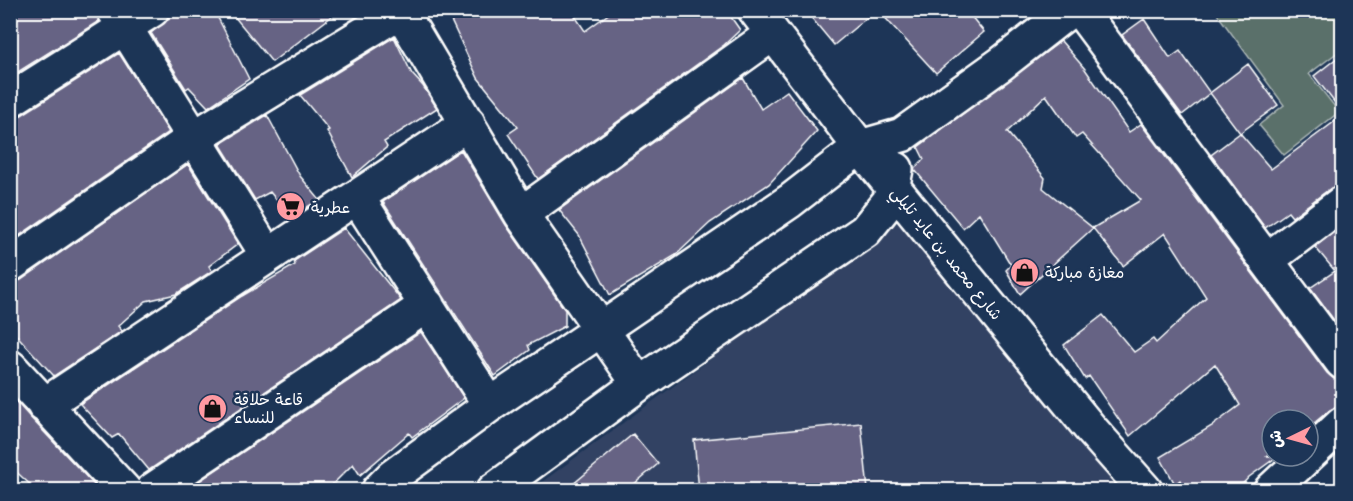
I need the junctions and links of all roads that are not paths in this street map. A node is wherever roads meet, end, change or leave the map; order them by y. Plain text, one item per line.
1 (152, 10) edge
2 (1070, 10) edge
3 (1080, 10) edge
4 (400, 11) edge
5 (119, 19) edge
6 (763, 23) edge
7 (10, 99) edge
8 (468, 123) junction
9 (902, 135) junction
10 (195, 137) junction
11 (860, 147) junction
12 (894, 188) junction
13 (357, 197) junction
14 (1342, 203) edge
15 (521, 214) junction
16 (268, 256) junction
17 (1267, 260) junction
18 (10, 265) edge
19 (427, 304) junction
20 (601, 332) junction
21 (1342, 362) edge
22 (10, 367) edge
23 (639, 384) junction
24 (44, 405) junction
25 (490, 405) junction
26 (1342, 424) edge
27 (124, 490) edge
28 (153, 490) edge
29 (379, 490) edge
30 (494, 490) edge
31 (1145, 490) edge
32 (1271, 490) edge

1 - 5 street
2 - 9 street
3 - 17 street
4 - 8 street
4 - 10 street
5 - 7 street
5 - 10 street
6 - 11 street, شارع محمد بن عايد تليلي
6 - 15 street
8 - 13 street
8 - 15 street
9 - 11 street
9 - 12 street
10 - 16 street
10 - 18 street
11 - 12 street, شارع محمد بن عايد تليلي
11 - 20 street
12 - 23 street
12 - 31 street, شارع محمد بن عايد تليلي
13 - 16 street
13 - 19 street
14 - 17 street
15 - 20 street
16 - 24 street
17 - 21 street
19 - 25 street
19 - 28 street
20 - 23 street
20 - 25 street
22 - 24 street
23 - 30 street
24 - 27 street
25 - 29 street
26 - 32 street

